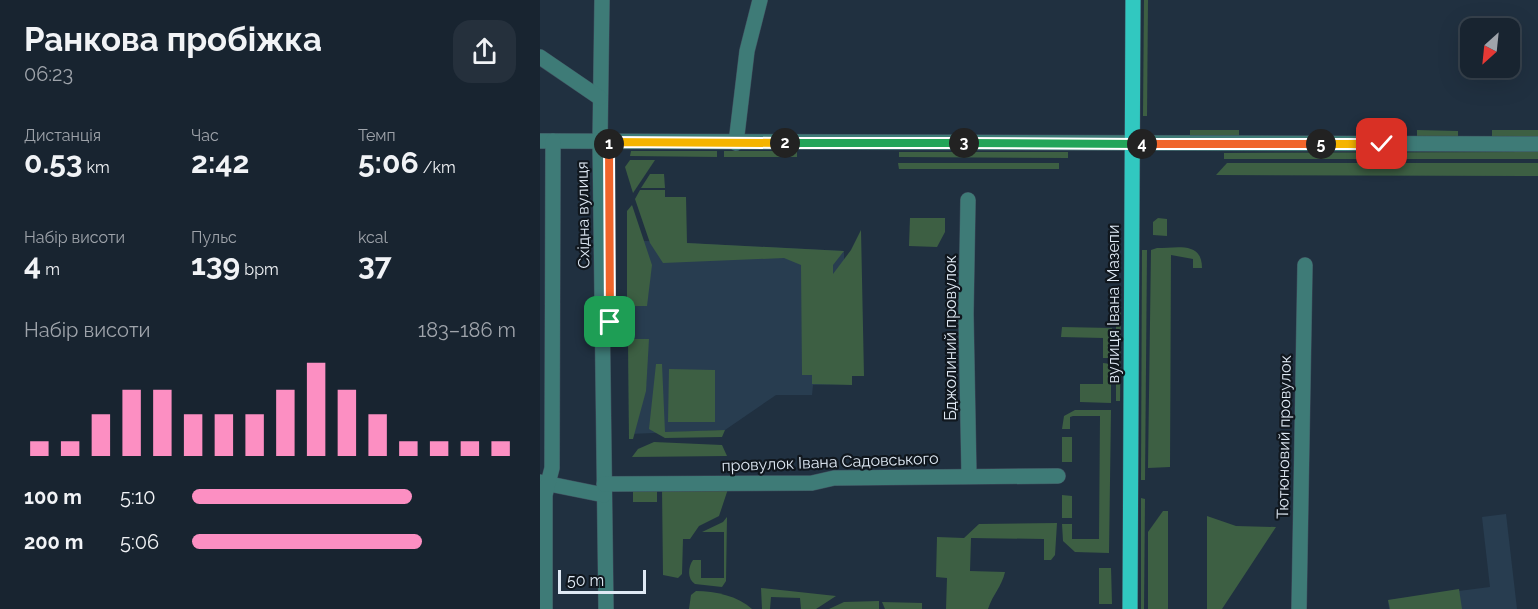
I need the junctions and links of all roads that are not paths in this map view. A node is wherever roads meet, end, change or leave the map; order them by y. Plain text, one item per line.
1 (602, 0) edge
2 (611, 0) edge
3 (760, 0) edge
4 (1133, 0) edge
5 (540, 57) edge
6 (600, 98) junction
7 (547, 141) edge
8 (605, 142) junction
9 (736, 143) junction
10 (1131, 144) junction
11 (1538, 144) edge
12 (968, 200) dead end
13 (1305, 265) dead end
14 (969, 476) junction
15 (1058, 476) dead end
16 (544, 484) edge
17 (607, 488) junction
18 (545, 609) edge
19 (606, 609) edge
20 (613, 609) edge
21 (1130, 609) edge
22 (1299, 609) edge

1 - 6 street, Східна вулиця
2 - 8 street, Східна вулиця
3 - 9 street
4 - 10 main road, вулиця Івана Мазепи
5 - 6 street
6 - 8 street, Східна вулиця
7 - 8 street
7 - 16 street
8 - 9 street
8 - 17 street, Східна вулиця
9 - 10 street
10 - 11 street
10 - 21 main road, вулиця Івана Мазепи
12 - 14 street, Бджолиний провулок
13 - 22 street, Тютюновий провулок
14 - 15 street, провулок Івана Садовського
14 - 17 street, провулок Івана Садовського
16 - 17 street, провулок Івана Садовського
16 - 18 street
17 - 19 street, Східна вулиця
17 - 20 street, Східна вулиця

